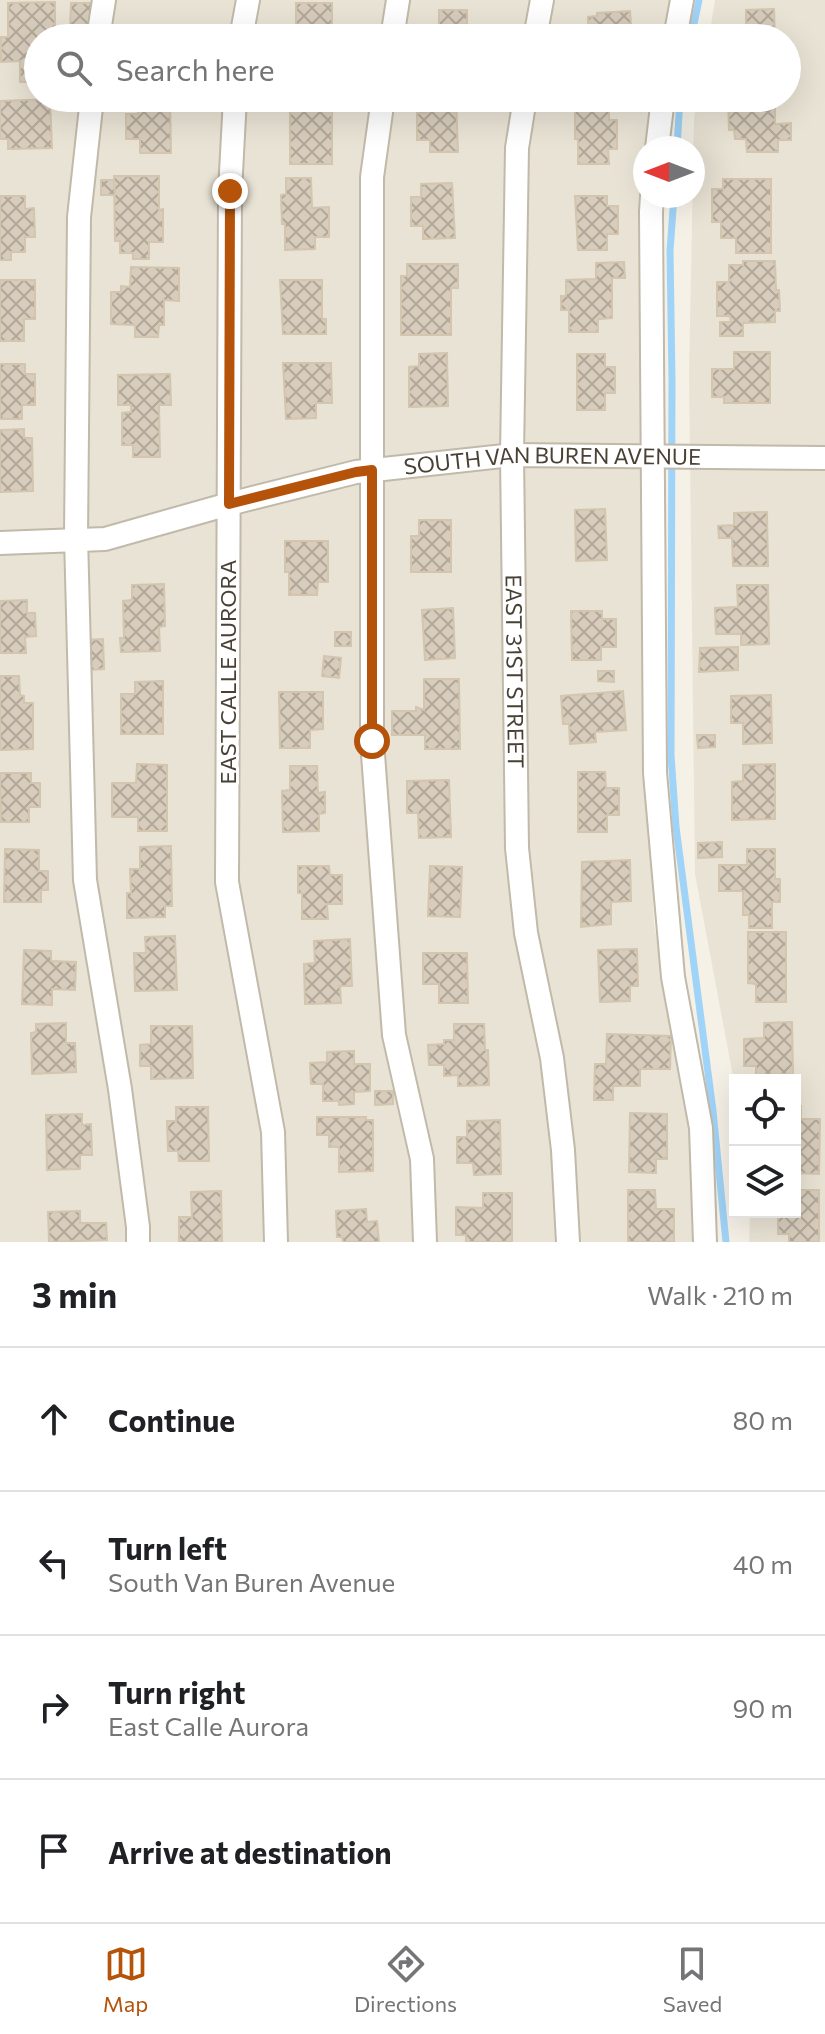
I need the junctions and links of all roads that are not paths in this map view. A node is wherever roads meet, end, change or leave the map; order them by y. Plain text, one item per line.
1 (104, 0) edge
2 (248, 0) edge
3 (398, 0) edge
4 (542, 0) edge
5 (682, 0) edge
6 (100, 24) edge
7 (244, 24) edge
8 (394, 24) edge
9 (538, 24) edge
10 (678, 24) edge
11 (90, 112) edge
12 (234, 112) edge
13 (381, 112) edge
14 (523, 112) edge
15 (661, 112) edge
16 (658, 136) edge
17 (651, 208) edge
18 (512, 455) junction
19 (652, 457) junction
20 (825, 458) edge
21 (372, 470) junction
22 (229, 504) junction
23 (76, 540) junction
24 (0, 543) edge
25 (138, 1242) edge
26 (276, 1242) edge
27 (425, 1242) edge
28 (568, 1242) edge
29 (705, 1242) edge

1 - 6 street
2 - 7 street
3 - 8 street
4 - 9 street
5 - 10 street
11 - 23 street
12 - 22 street, EAST CALLE AURORA
13 - 21 street
14 - 18 street, EAST 31ST STREET
15 - 16 street
17 - 19 street
18 - 19 street, SOUTH VAN BUREN AVENUE
18 - 21 street, SOUTH VAN BUREN AVENUE
18 - 28 street, EAST 31ST STREET
19 - 20 street, SOUTH VAN BUREN AVENUE
19 - 29 street
21 - 22 street, SOUTH VAN BUREN AVENUE
21 - 27 street
22 - 23 street, SOUTH VAN BUREN AVENUE
22 - 26 street, EAST CALLE AURORA
23 - 24 street, SOUTH VAN BUREN AVENUE
23 - 25 street

